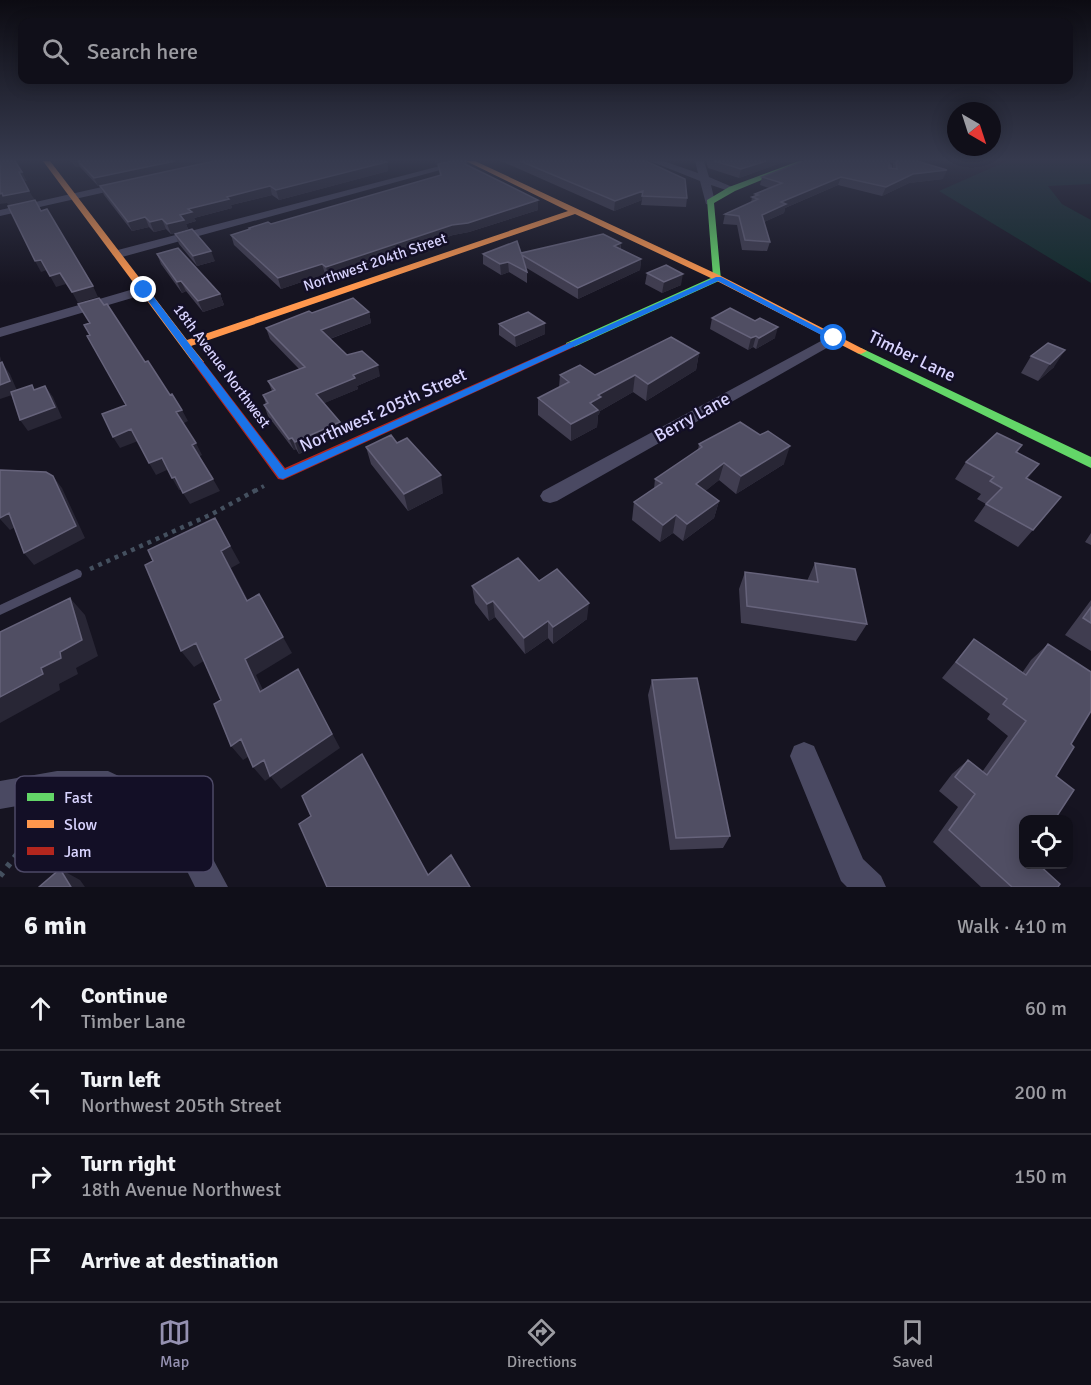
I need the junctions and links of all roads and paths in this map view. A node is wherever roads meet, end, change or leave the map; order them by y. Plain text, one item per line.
1 (46, 202) edge
2 (79, 202) edge
3 (310, 202) edge
4 (559, 202) edge
5 (710, 202) edge
6 (575, 210) junction
7 (0, 213) edge
8 (117, 254) junction
9 (718, 278) junction
10 (144, 290) junction
11 (0, 333) edge
12 (834, 338) junction
13 (185, 344) junction
14 (1091, 463) edge
15 (283, 475) junction
16 (550, 496) dead end
17 (77, 574) joint
18 (0, 610) edge
19 (804, 756) dead end
20 (15, 792) edge
21 (0, 795) edge
22 (15, 857) edge
23 (204, 872) edge
24 (0, 876) edge
25 (212, 887) edge
26 (870, 887) edge

1 - 7 street
2 - 8 street, 18th Avenue Northwest
3 - 8 street
4 - 6 street, Timber Lane
5 - 9 street
6 - 9 street, Timber Lane
6 - 13 street, Northwest 204th Street
8 - 10 street, 18th Avenue Northwest
9 - 12 street, Timber Lane
9 - 15 street, Northwest 205th Street
10 - 11 street
10 - 13 street, 18th Avenue Northwest
12 - 14 street, Timber Lane
12 - 16 street, Berry Lane
13 - 15 street, 18th Avenue Northwest
15 - 17 path
17 - 18 lane
19 - 26 street
20 - 21 street
22 - 24 path
23 - 25 street

